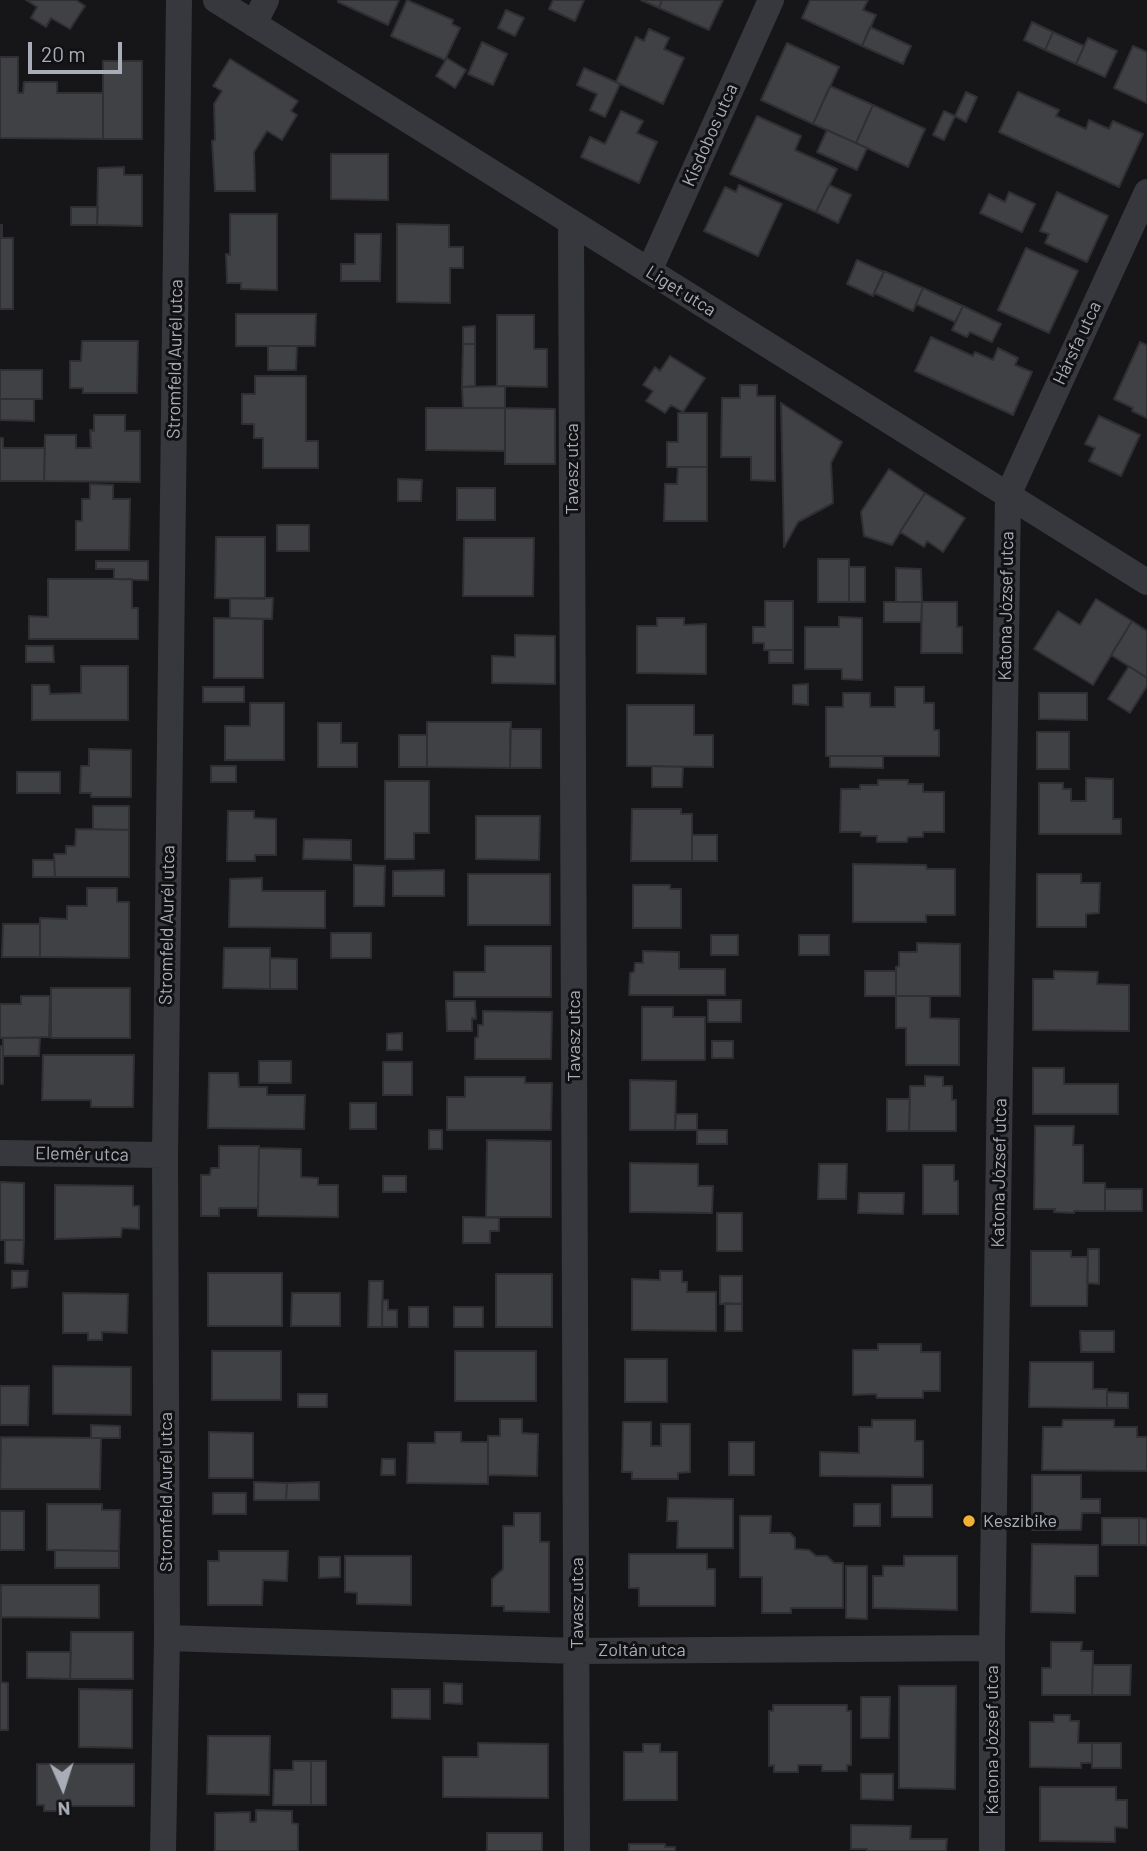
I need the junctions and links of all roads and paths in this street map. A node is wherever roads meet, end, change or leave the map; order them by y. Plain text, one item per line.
1 (179, 0) edge
2 (216, 0) edge
3 (266, 0) edge
4 (771, 0) edge
5 (254, 24) junction
6 (1147, 192) edge
7 (571, 222) junction
8 (649, 271) junction
9 (1008, 495) junction
10 (1147, 582) edge
11 (0, 1153) edge
12 (165, 1155) junction
13 (167, 1638) junction
14 (992, 1648) junction
15 (577, 1651) junction
16 (163, 1851) edge
17 (577, 1851) edge
18 (992, 1851) edge

1 - 12 street, Stromfeld Aurél utca
2 - 5 street, Liget utca
3 - 5 street
4 - 8 street, Kisdobos utca
5 - 7 street, Liget utca
6 - 9 street, Hársfa utca
7 - 8 street, Liget utca
7 - 15 street, Tavasz utca
8 - 9 street, Liget utca
9 - 10 street, Liget utca
9 - 14 street, Katona József utca
11 - 12 street, Elemér utca
12 - 13 street, Stromfeld Aurél utca
13 - 15 street, Zoltán utca
13 - 16 street, Stromfeld Aurél utca
14 - 15 street, Zoltán utca
14 - 18 street, Katona József utca
15 - 17 street, Tavasz utca

